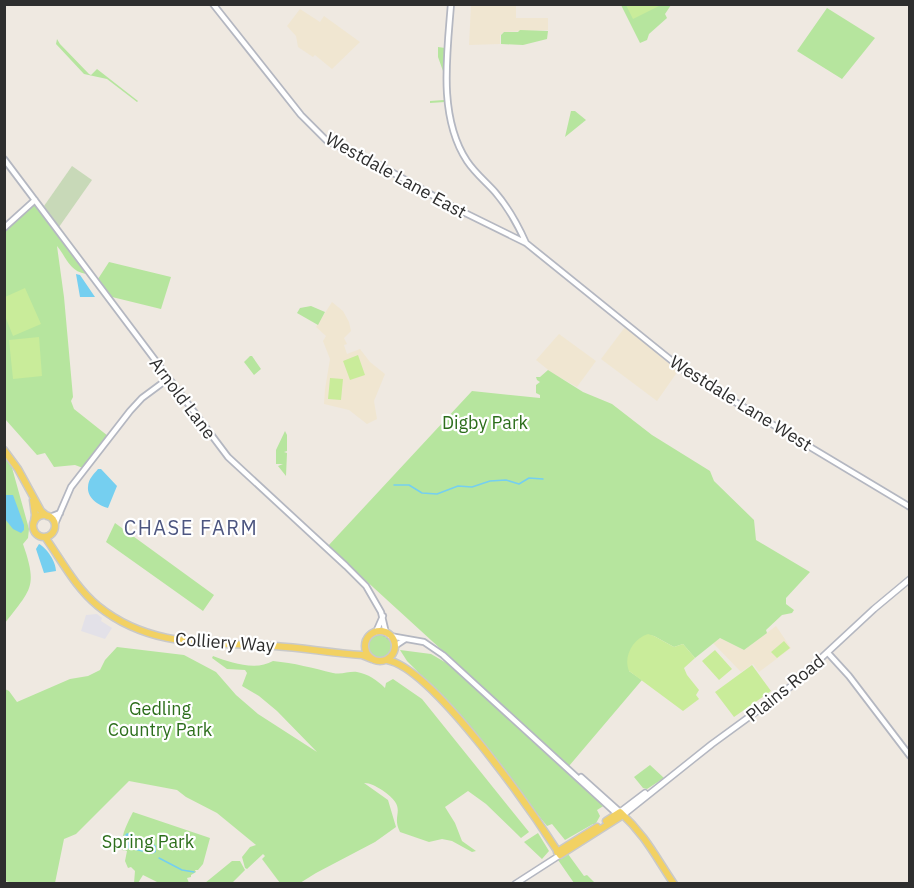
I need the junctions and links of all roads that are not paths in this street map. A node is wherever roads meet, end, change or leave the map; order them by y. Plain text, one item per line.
1 (213, 4) edge
2 (451, 4) edge
3 (4, 159) edge
4 (34, 200) junction
5 (516, 223) junction
6 (4, 228) edge
7 (512, 235) junction
8 (526, 243) junction
9 (169, 378) junction
10 (4, 450) edge
11 (33, 496) junction
12 (909, 507) edge
13 (60, 513) junction
14 (49, 516) junction
15 (33, 523) junction
16 (55, 524) junction
17 (54, 532) junction
18 (45, 537) junction
19 (58, 558) junction
20 (909, 579) edge
21 (383, 616) junction
22 (376, 632) junction
23 (388, 634) junction
24 (406, 639) junction
25 (365, 646) junction
26 (395, 648) junction
27 (828, 653) junction
28 (350, 654) junction
29 (372, 659) junction
30 (387, 660) junction
31 (404, 667) junction
32 (909, 756) edge
33 (575, 775) junction
34 (654, 789) junction
35 (608, 802) junction
36 (628, 806) junction
37 (620, 814) junction
38 (561, 852) junction
39 (515, 884) edge
40 (674, 884) edge

1 - 7 street, Westdale Lane East
2 - 5 street
3 - 4 street, Arnold Lane
4 - 6 street
4 - 9 street, Arnold Lane
5 - 7 street
5 - 8 street
7 - 8 street, Westdale Lane East
8 - 12 street, Westdale Lane West
9 - 13 street
9 - 21 street, Arnold Lane
10 - 11 main road
11 - 14 main road
11 - 15 main road
13 - 14 street
13 - 16 street
14 - 15 main road
14 - 16 main road
15 - 18 main road
16 - 17 main road
17 - 18 main road
17 - 19 main road, Colliery Way
18 - 19 main road, Colliery Way
19 - 28 main road, Colliery Way
20 - 27 main road, Plains Road
21 - 22 street
21 - 23 street, Arnold Lane
22 - 23 main road
22 - 25 main road
23 - 24 street
23 - 26 main road
24 - 26 street
24 - 33 street
25 - 28 main road
25 - 29 main road
26 - 30 main road
26 - 31 main road
27 - 32 street
27 - 34 main road, Plains Road
28 - 29 main road, Colliery Way
29 - 30 main road
30 - 31 main road
31 - 38 main road
33 - 35 street
33 - 37 street
34 - 36 main road, Plains Road
34 - 37 main road, Plains Road
35 - 36 street
35 - 37 street
36 - 37 main road, Plains Road
37 - 38 main road
37 - 40 main road
38 - 39 main road

